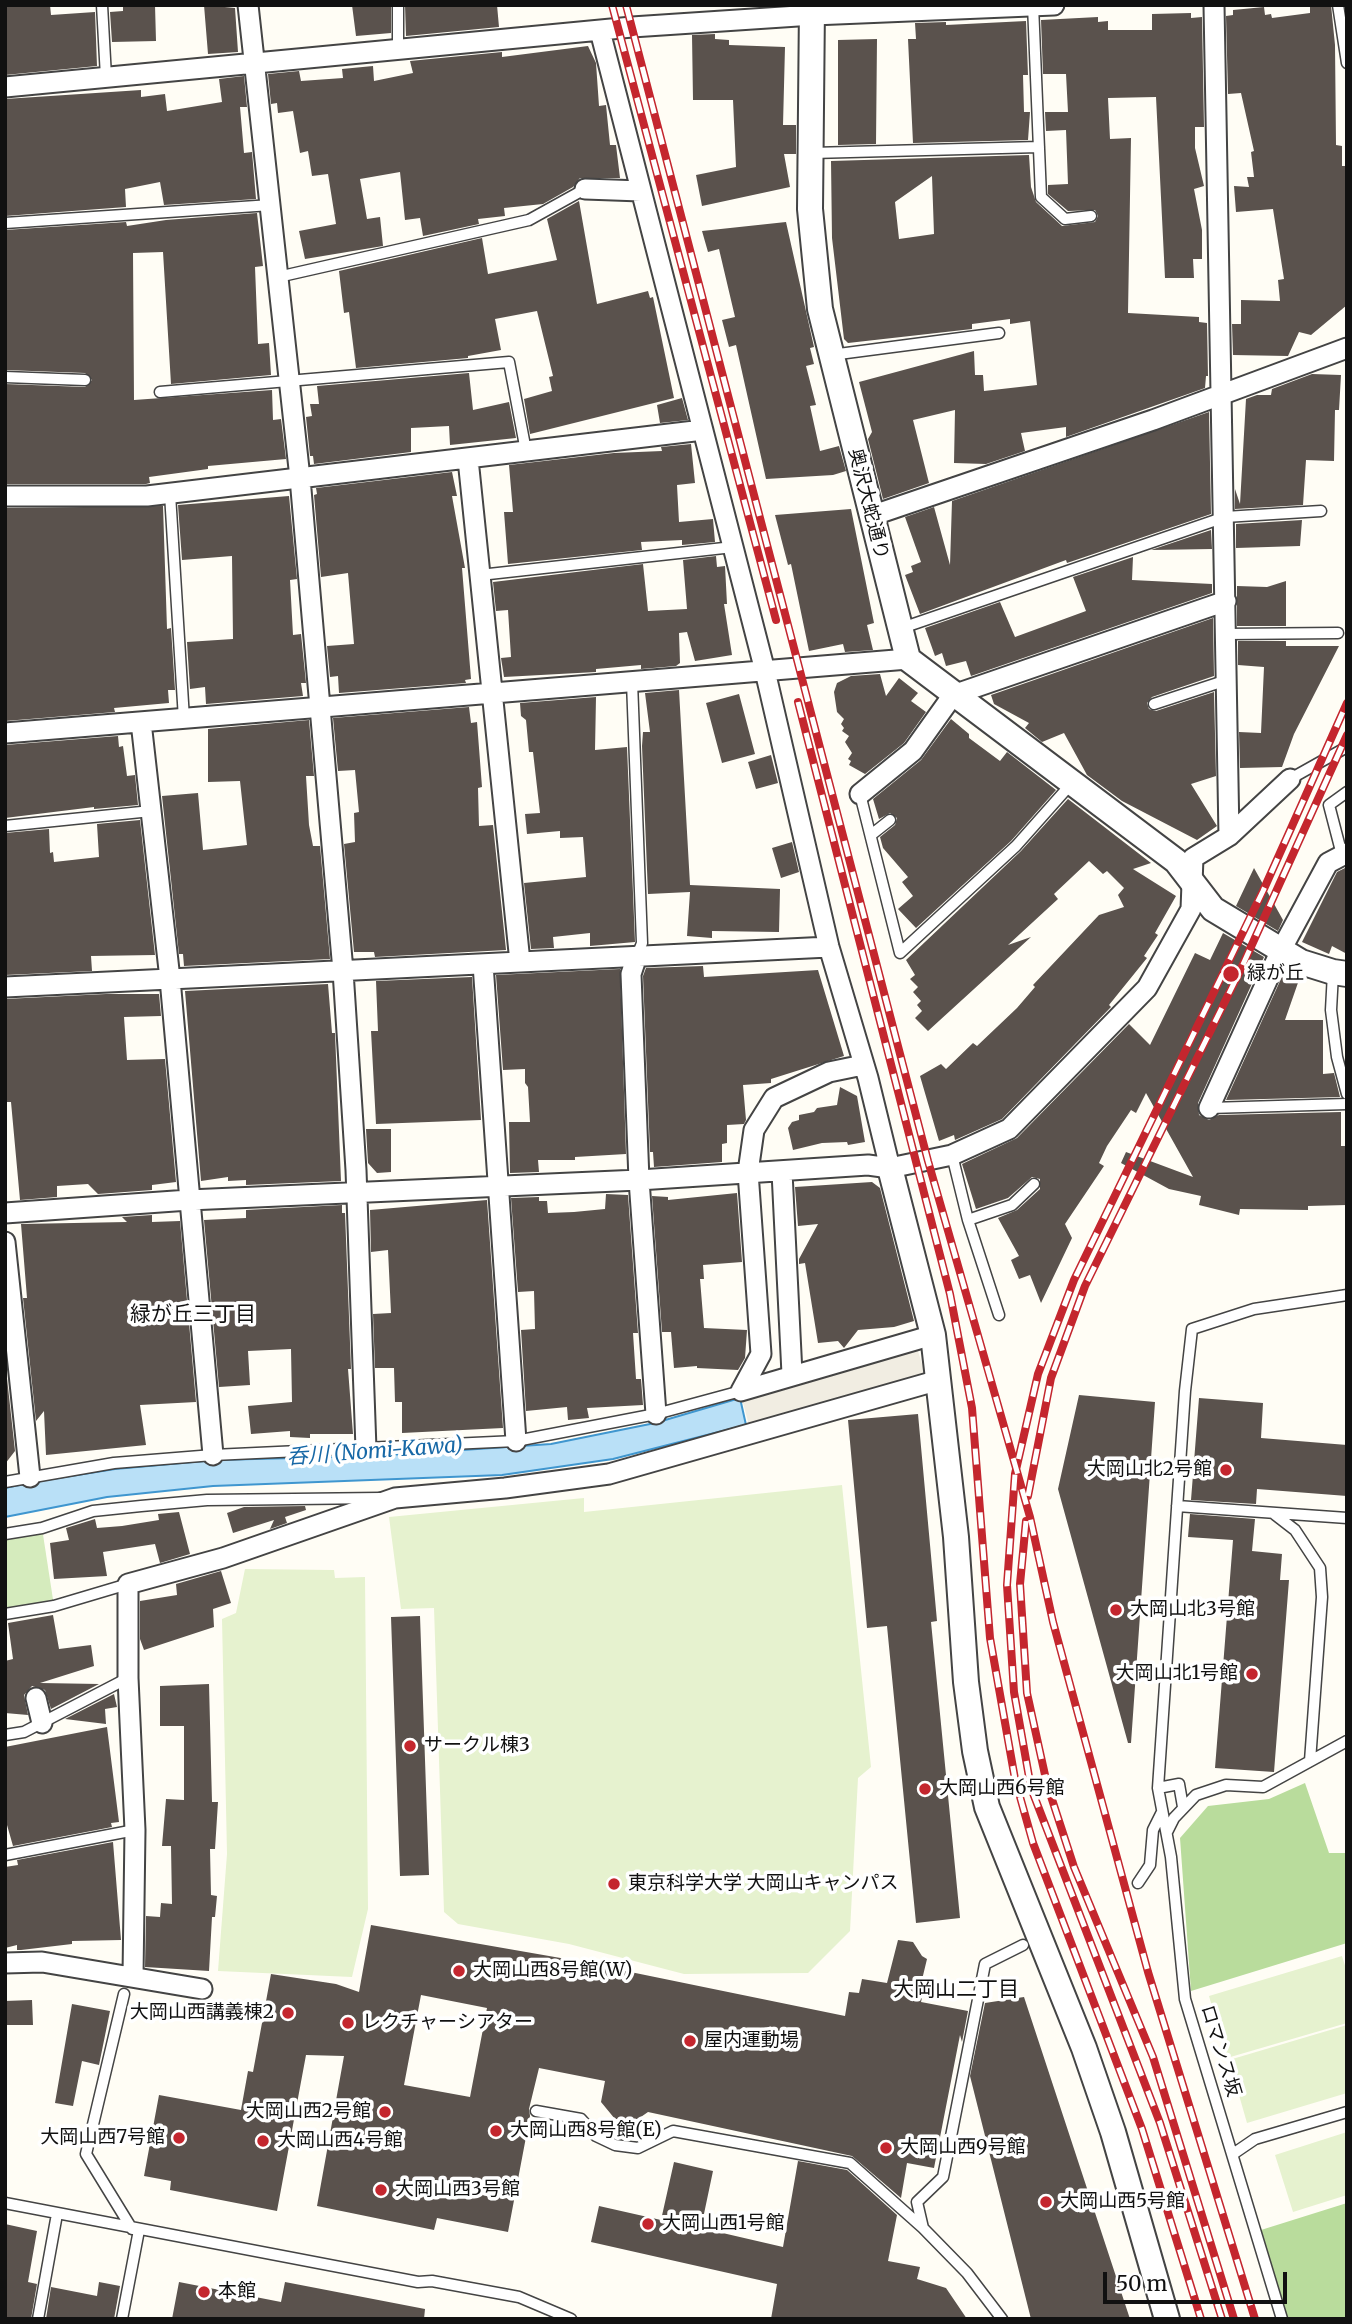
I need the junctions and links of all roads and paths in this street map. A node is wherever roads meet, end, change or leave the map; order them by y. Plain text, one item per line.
1 (102, 5) edge
2 (248, 5) edge
3 (398, 5) edge
4 (1054, 5) edge
5 (1214, 5) edge
6 (1338, 5) edge
7 (1033, 6) edge
8 (813, 10) edge
9 (600, 31) junction
10 (398, 49) junction
11 (254, 62) junction
12 (1347, 64) edge
13 (106, 77) junction
14 (5, 87) edge
15 (1039, 147) junction
16 (811, 153) junction
17 (584, 189) joint
18 (641, 191) junction
19 (272, 205) junction
20 (1091, 216) dead end
21 (5, 223) edge
22 (278, 277) junction
23 (999, 333) dead end
24 (1347, 348) edge
25 (831, 355) junction
26 (5, 377) edge
27 (85, 380) dead end
28 (290, 382) junction
29 (160, 392) dead end
30 (1223, 394) junction
31 (703, 430) junction
32 (526, 451) junction
33 (468, 458) junction
34 (300, 478) junction
35 (170, 494) junction
36 (5, 496) edge
37 (1321, 511) dead end
38 (871, 516) junction
39 (1225, 517) junction
40 (733, 547) junction
41 (480, 575) junction
42 (1226, 601) junction
43 (899, 629) junction
44 (1338, 633) dead end
45 (1226, 634) junction
46 (908, 659) junction
47 (765, 671) junction
48 (1227, 680) junction
49 (632, 682) junction
50 (492, 693) junction
51 (953, 695) junction
52 (1154, 704) dead end
53 (320, 707) junction
54 (184, 719) junction
55 (141, 722) junction
56 (5, 733) edge
57 (1347, 747) edge
58 (1290, 779) joint
59 (1071, 783) junction
60 (1347, 792) edge
61 (860, 794) joint
62 (151, 811) junction
63 (890, 820) dead end
64 (5, 826) edge
65 (871, 835) junction
66 (1229, 836) junction
67 (1345, 854) edge
68 (1186, 876) junction
69 (829, 947) junction
70 (1281, 950) junction
71 (637, 956) junction
72 (520, 962) junction
73 (483, 964) junction
74 (343, 971) junction
75 (1340, 973) edge
76 (170, 979) junction
77 (5, 987) edge
78 (863, 1065) junction
79 (1347, 1094) edge
80 (1347, 1104) edge
81 (1209, 1108) joint
82 (952, 1155) junction
83 (890, 1168) junction
84 (748, 1172) junction
85 (782, 1172) junction
86 (639, 1180) junction
87 (1034, 1184) dead end
88 (498, 1187) junction
89 (357, 1193) junction
90 (189, 1200) junction
91 (5, 1213) edge
92 (968, 1220) junction
93 (5, 1242) edge
94 (1347, 1295) edge
95 (999, 1315) dead end
96 (933, 1335) junction
97 (11, 1357) edge
98 (792, 1374) junction
99 (939, 1380) junction
100 (741, 1391) junction
101 (656, 1414) junction
102 (516, 1441) junction
103 (366, 1449) junction
104 (213, 1455) junction
105 (30, 1477) junction
106 (5, 1482) edge
107 (395, 1499) junction
108 (1177, 1506) junction
109 (1273, 1513) junction
110 (1347, 1518) edge
111 (5, 1534) edge
112 (128, 1584) junction
113 (5, 1614) edge
114 (128, 1678) junction
115 (36, 1698) dead end
116 (42, 1723) junction
117 (5, 1735) edge
118 (1347, 1741) edge
119 (1310, 1761) junction
120 (1158, 1788) junction
121 (1183, 1807) junction
122 (1163, 1811) junction
123 (135, 1830) junction
124 (1167, 1832) junction
125 (5, 1855) edge
126 (1138, 1883) dead end
127 (1023, 1945) dead end
128 (5, 1963) edge
129 (129, 1985) junction
130 (202, 1989) dead end
131 (536, 2111) dead end
132 (1347, 2112) edge
133 (1233, 2154) junction
134 (5, 2203) edge
135 (57, 2214) junction
136 (923, 2228) junction
137 (136, 2229) junction
138 (545, 2307) junction
139 (38, 2319) edge
140 (122, 2319) edge
141 (546, 2319) edge
142 (572, 2319) edge
143 (1002, 2319) edge
144 (1167, 2319) edge
145 (1282, 2319) edge

1 - 13 lane
2 - 11 street
3 - 10 lane
4 - 7 street
5 - 30 street
6 - 12 lane
7 - 8 street
7 - 15 lane
8 - 9 street
8 - 16 street, 奥沢大蛇通り
9 - 10 street
9 - 18 street
10 - 11 street
11 - 13 street
11 - 19 street
13 - 14 street
15 - 16 lane
15 - 20 lane
16 - 25 street, 奥沢大蛇通り
17 - 18 street
17 - 22 lane
18 - 31 street
19 - 21 lane
19 - 22 street
22 - 28 street
23 - 25 lane
24 - 30 street
25 - 38 street, 奥沢大蛇通り
26 - 27 lane
28 - 29 lane
28 - 32 lane
28 - 34 street
30 - 38 street
30 - 39 street
31 - 32 street
31 - 40 street
32 - 33 street
33 - 34 street
33 - 41 street
34 - 35 street
34 - 53 street
35 - 36 street
35 - 54 lane
37 - 39 lane
38 - 43 street, 奥沢大蛇通り
39 - 42 street
39 - 43 lane
40 - 41 lane
40 - 47 street
41 - 50 street
42 - 45 street
42 - 51 street
43 - 46 street, 奥沢大蛇通り
44 - 45 lane
45 - 48 street
46 - 47 street
46 - 51 street
47 - 49 street
47 - 69 street
48 - 52 lane
48 - 66 street
49 - 50 street
49 - 71 lane
50 - 53 street
50 - 72 street
51 - 59 street
51 - 61 street
53 - 54 street
53 - 74 street
54 - 55 street
55 - 56 street
55 - 62 street
57 - 58 lane
58 - 66 street
59 - 65 lane
59 - 68 street
60 - 67 lane
61 - 65 lane
62 - 64 lane
62 - 76 street
63 - 65 lane
66 - 68 street
67 - 70 street
68 - 70 street
68 - 82 street
69 - 71 street
69 - 78 street
70 - 75 street
70 - 81 street
71 - 72 street
71 - 86 street
72 - 73 street
73 - 74 street
73 - 88 street
74 - 76 street
74 - 89 street
75 - 79 lane
76 - 77 street
76 - 90 street
78 - 83 street
78 - 84 street
80 - 81 lane
82 - 83 street
82 - 92 lane
83 - 85 street
83 - 96 street
84 - 85 street
84 - 86 street
84 - 100 street
85 - 98 street
86 - 88 street
86 - 101 street
87 - 92 lane
88 - 89 street
88 - 102 street
89 - 90 street
89 - 103 street
90 - 91 street
90 - 104 street
92 - 95 lane
93 - 97 street
94 - 108 lane, ロマンス坂
96 - 98 street
96 - 99 street
97 - 105 street
98 - 100 street
99 - 107 street
99 - 144 street
100 - 101 lane
101 - 102 lane
102 - 103 lane
103 - 104 lane
104 - 105 lane
105 - 106 lane
107 - 111 lane
107 - 112 street
108 - 109 lane
108 - 120 lane, ロマンス坂
109 - 110 lane
109 - 119 lane
112 - 113 lane
112 - 114 street
114 - 116 lane
114 - 123 street
115 - 116 street
116 - 117 lane
118 - 119 lane
119 - 121 lane
120 - 121 lane
120 - 122 lane, ロマンス坂
121 - 124 lane
122 - 124 lane, ロマンス坂
122 - 126 lane
123 - 125 lane
123 - 129 street
124 - 133 lane, ロマンス坂
127 - 136 lane
128 - 129 street
129 - 130 street
129 - 137 lane
131 - 136 lane
132 - 133 lane
133 - 145 lane, ロマンス坂
134 - 135 lane
135 - 137 lane
135 - 139 lane
136 - 143 lane
137 - 138 lane
137 - 140 lane
138 - 141 lane
138 - 142 lane

